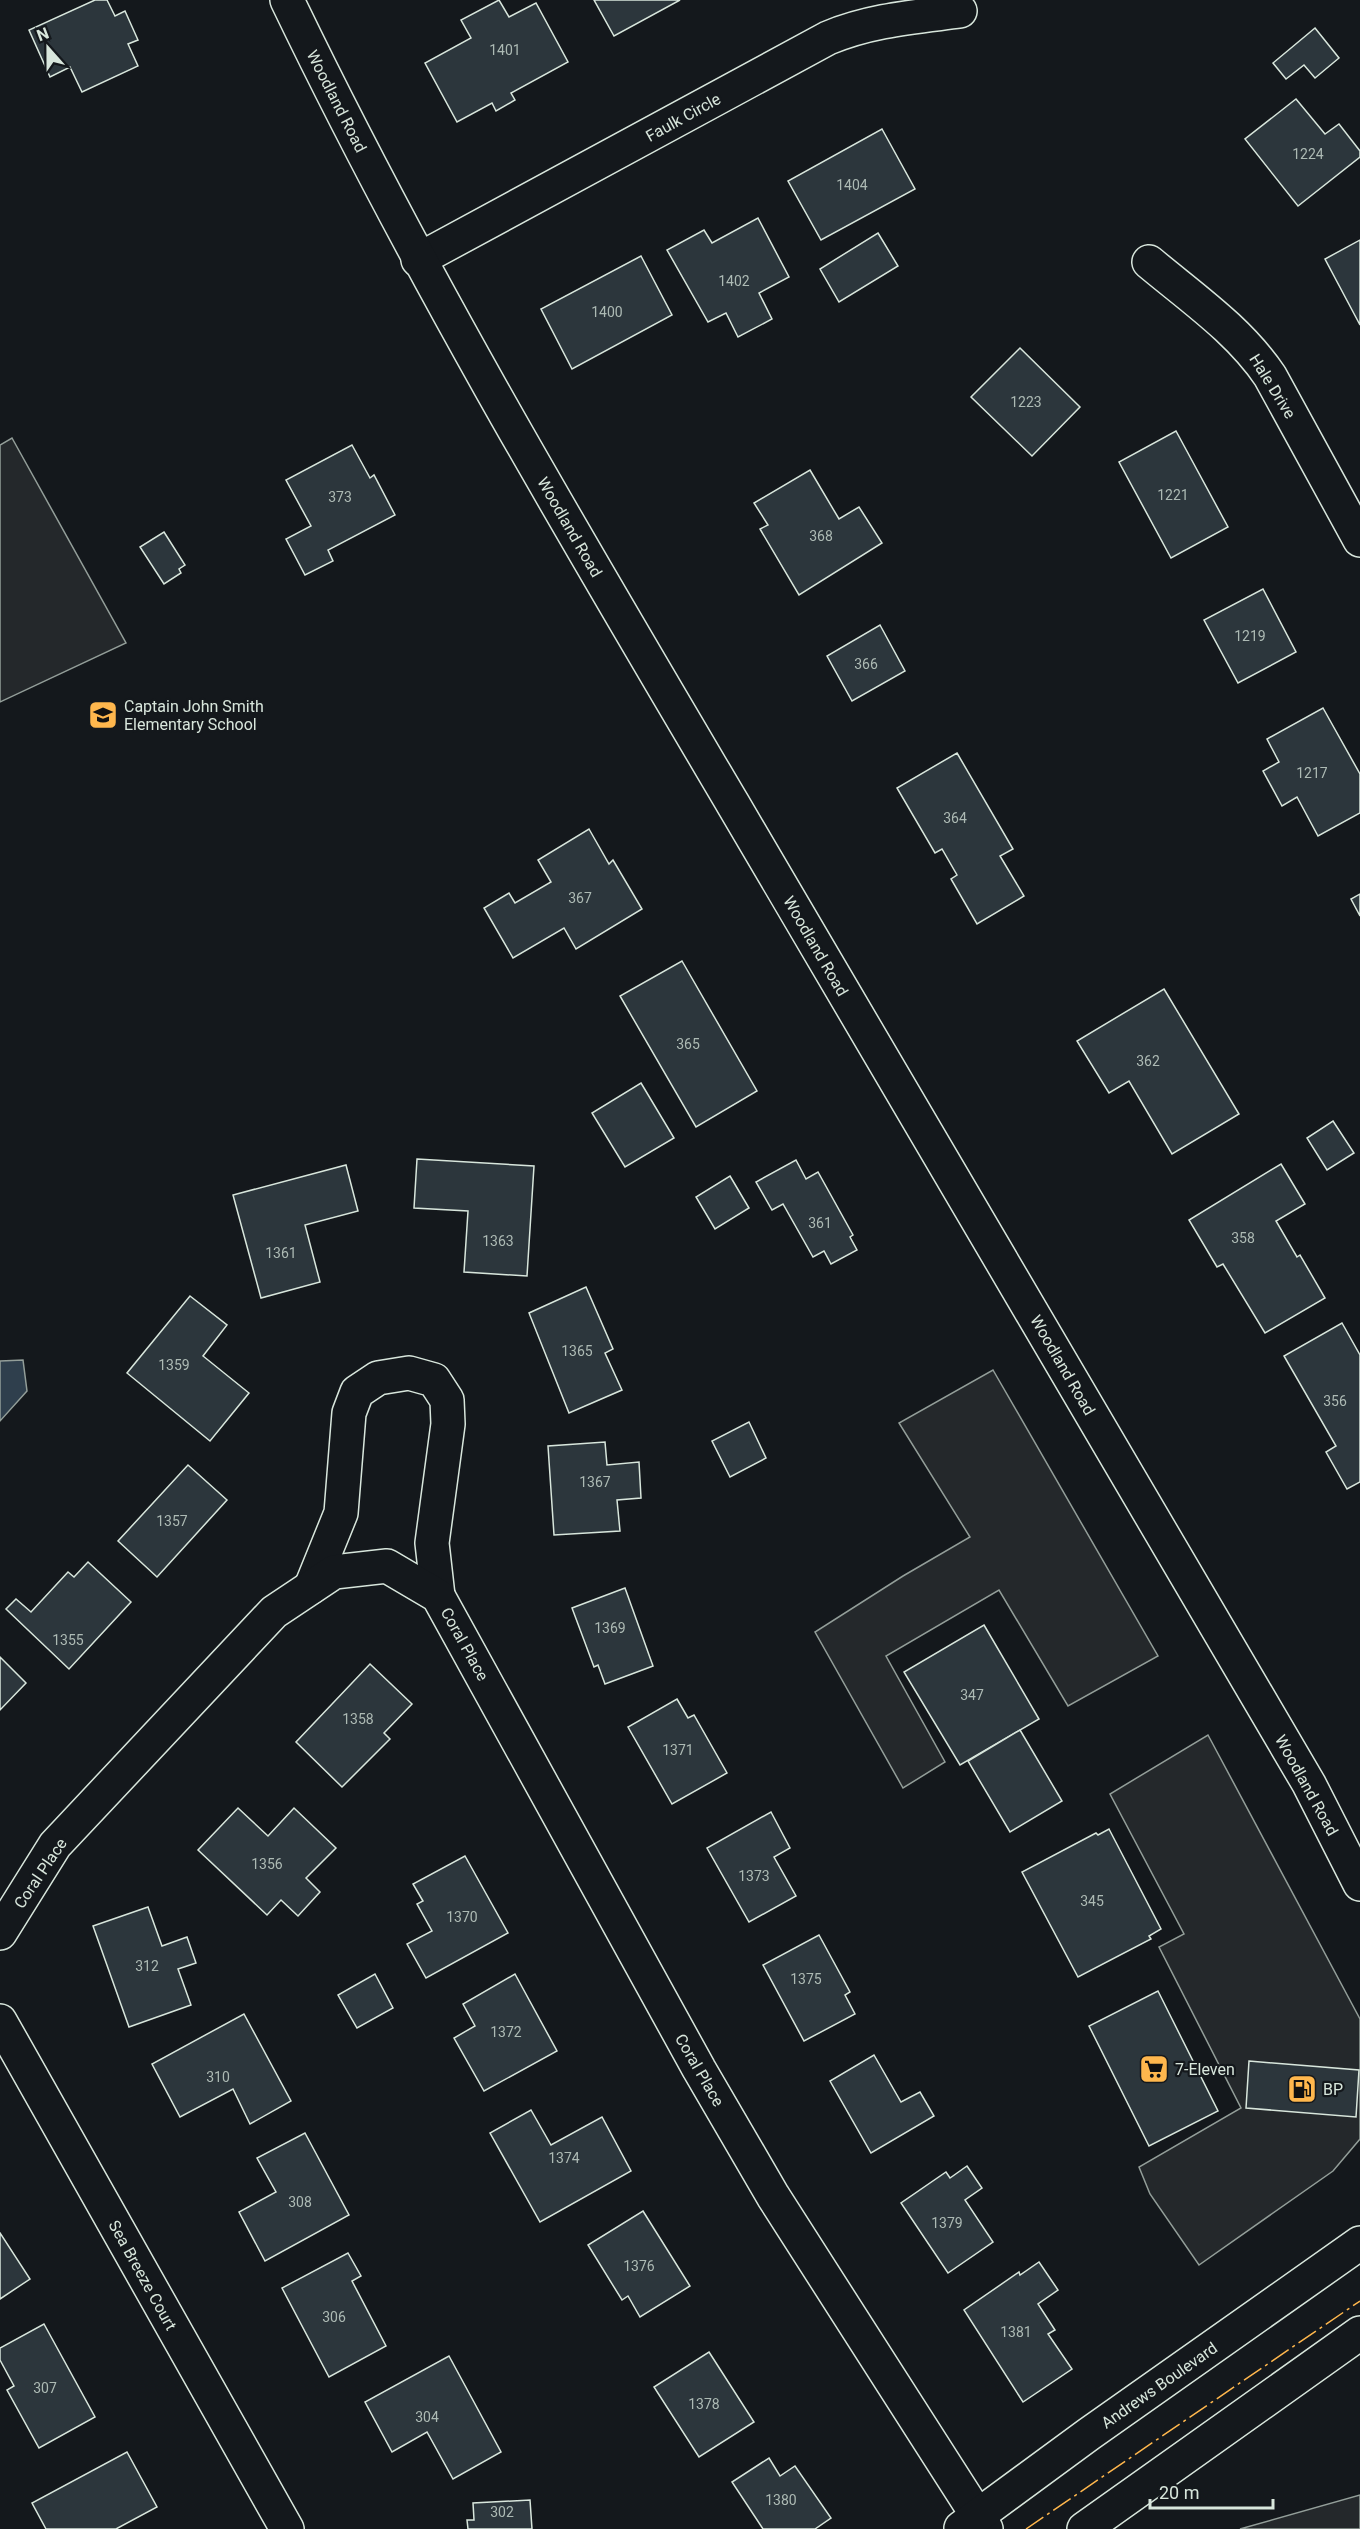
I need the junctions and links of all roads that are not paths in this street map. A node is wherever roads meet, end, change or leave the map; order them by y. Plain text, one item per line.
1 (287, 0) edge
2 (960, 11) dead end
3 (418, 260) junction
4 (1149, 262) dead end
5 (1360, 540) edge
6 (312, 1587) junction
7 (438, 1596) junction
8 (1360, 1884) edge
9 (0, 1933) edge
10 (0, 2021) edge
11 (1360, 2243) edge
12 (1360, 2333) edge
13 (975, 2525) edge
14 (287, 2529) edge
15 (1084, 2529) edge

1 - 3 street, Woodland Road
2 - 3 street, Faulk Circle
3 - 8 street, Woodland Road
4 - 5 street, Hale Drive
6 - 7 street, Coral Place
6 - 7 street, Coral Place
6 - 9 street, Coral Place
7 - 13 street, Coral Place
10 - 14 street, Sea Breeze Court
11 - 13 street, Andrews Boulevard
12 - 15 street

